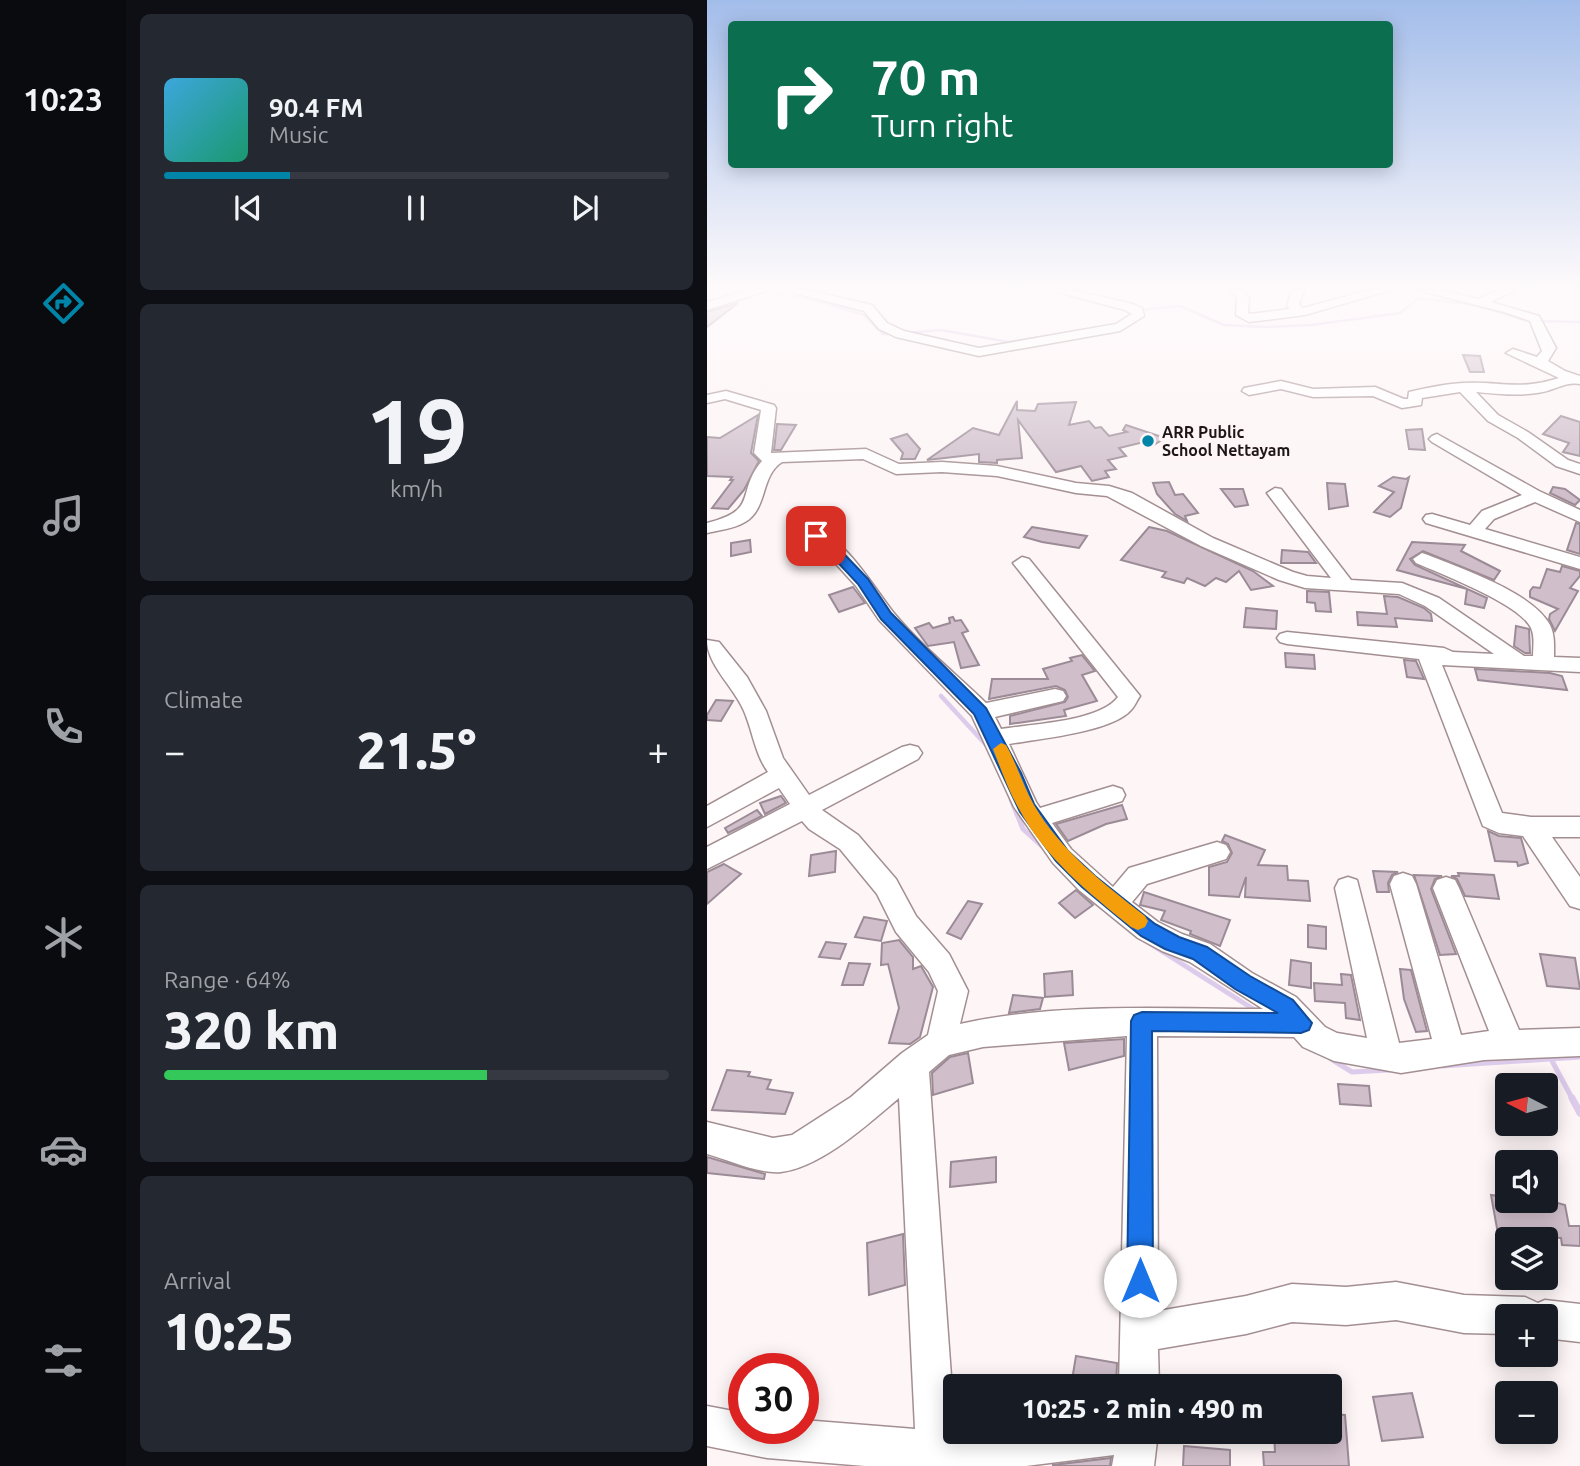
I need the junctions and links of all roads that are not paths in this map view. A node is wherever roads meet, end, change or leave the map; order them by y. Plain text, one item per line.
1 (1529, 358) edge
2 (1542, 358) edge
3 (1540, 362) junction
4 (1577, 379) edge
5 (1463, 387) junction
6 (1249, 391) dead end
7 (707, 399) edge
8 (1437, 439) dead end
9 (776, 459) junction
10 (1580, 469) edge
11 (1275, 494) dead end
12 (1535, 496) junction
13 (1580, 517) edge
14 (1432, 519) dead end
15 (707, 528) edge
16 (1473, 533) junction
17 (816, 536) dead end
18 (1422, 559) dead end
19 (1022, 563) dead end
20 (1580, 563) edge
21 (1344, 583) junction
22 (1287, 638) dead end
23 (707, 646) edge
24 (1493, 661) junction
25 (1519, 662) junction
26 (1543, 663) junction
27 (1580, 665) edge
28 (1055, 696) dead end
29 (981, 712) junction
30 (995, 738) junction
31 (910, 753) dead end
32 (783, 775) junction
33 (1113, 795) dead end
34 (805, 807) junction
35 (707, 818) edge
36 (1034, 818) junction
37 (1531, 827) junction
38 (1580, 827) edge
39 (1217, 852) dead end
40 (707, 859) edge
41 (1403, 884) dead end
42 (1348, 888) dead end
43 (1446, 888) dead end
44 (1580, 898) edge
45 (1115, 903) junction
46 (1142, 1021) junction
47 (1301, 1023) junction
48 (1580, 1042) edge
49 (1509, 1044) junction
50 (1450, 1049) junction
51 (927, 1053) junction
52 (1386, 1054) junction
53 (707, 1138) edge
54 (1495, 1315) edge
55 (1558, 1320) edge
56 (1580, 1323) edge
57 (1139, 1333) junction
58 (1139, 1374) edge
59 (707, 1426) edge
60 (1039, 1444) edge
61 (1135, 1444) edge
62 (936, 1459) edge
63 (1133, 1466) edge

1 - 3 street
2 - 3 street
3 - 4 street
4 - 5 street
5 - 6 street
5 - 10 street
7 - 9 street
8 - 12 street
9 - 15 street
9 - 21 street
11 - 21 street
12 - 13 street
12 - 16 street
14 - 16 street
16 - 20 street
17 - 29 street
18 - 26 street
19 - 30 street
21 - 25 street
22 - 24 street
23 - 32 street
24 - 25 street
24 - 37 street
25 - 26 street
26 - 27 street
28 - 29 street
29 - 30 street
30 - 36 street
31 - 34 street
32 - 34 street
32 - 35 street
33 - 36 street
34 - 40 street
34 - 51 street
36 - 45 street
37 - 38 street
37 - 44 street
39 - 45 street
41 - 50 street
42 - 52 street
43 - 49 street
45 - 47 street
46 - 47 street
46 - 51 street
46 - 57 street
47 - 52 street
48 - 49 street
49 - 50 street
50 - 52 street
51 - 53 street
51 - 62 street
54 - 57 street
55 - 56 street
57 - 58 street
59 - 62 street
60 - 62 street
61 - 63 street

